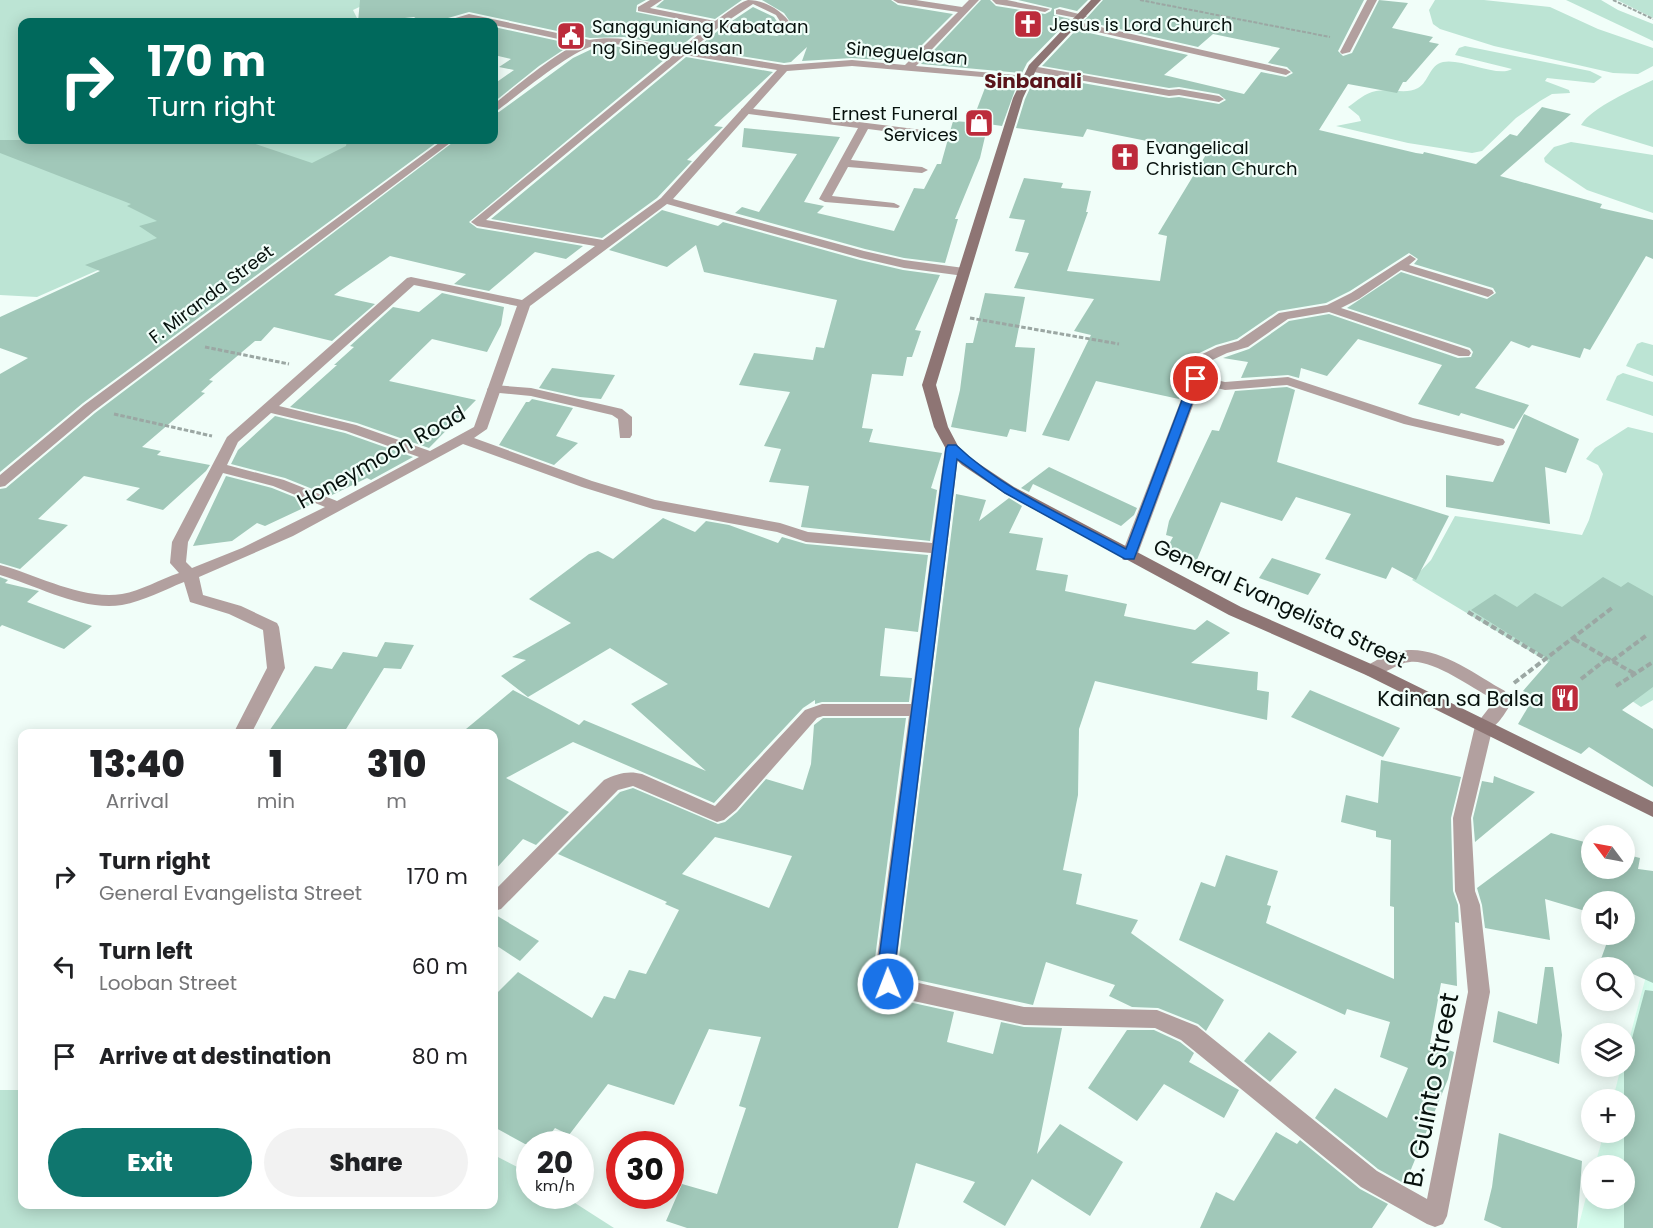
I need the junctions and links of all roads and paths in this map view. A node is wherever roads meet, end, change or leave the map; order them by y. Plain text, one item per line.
1 (657, 0) edge
2 (753, 0) edge
3 (898, 0) edge
4 (974, 0) edge
5 (1096, 0) edge
6 (1140, 0) edge
7 (1372, 0) edge
8 (1613, 0) edge
9 (996, 1) edge
10 (1045, 9) dead end
11 (965, 10) junction
12 (1059, 12) dead end
13 (1653, 19) edge
14 (1078, 20) junction
15 (498, 23) edge
16 (717, 24) junction
17 (1351, 41) junction
18 (590, 43) junction
19 (687, 51) junction
20 (1345, 52) dead end
21 (784, 68) junction
22 (908, 68) junction
23 (1286, 72) dead end
24 (1030, 74) junction
25 (1219, 99) dead end
26 (498, 105) edge
27 (745, 111) junction
28 (864, 127) junction
29 (939, 135) dead end
30 (444, 144) edge
31 (844, 164) junction
32 (922, 170) dead end
33 (665, 200) junction
34 (894, 206) dead end
35 (604, 244) junction
36 (964, 272) junction
37 (1488, 293) dead end
38 (524, 304) junction
39 (1330, 308) junction
40 (951, 315) junction
41 (178, 341) junction
42 (1119, 344) dead end
43 (1464, 353) dead end
44 (327, 356) junction
45 (1196, 379) junction
46 (494, 389) junction
47 (89, 408) junction
48 (268, 408) junction
49 (625, 435) dead end
50 (462, 439) junction
51 (231, 440) junction
52 (1498, 442) dead end
53 (952, 448) junction
54 (431, 456) junction
55 (218, 467) junction
56 (0, 483) edge
57 (337, 507) junction
58 (939, 549) junction
59 (1129, 556) junction
60 (0, 570) edge
61 (190, 575) junction
62 (1612, 608) dead end
63 (1468, 612) dead end
64 (1647, 635) dead end
65 (1574, 639) junction
66 (1610, 659) junction
67 (1545, 660) junction
68 (1653, 662) edge
69 (1372, 671) junction
70 (1635, 674) junction
71 (1581, 679) dead end
72 (1616, 687) dead end
73 (1499, 695) junction
74 (919, 710) junction
75 (1484, 726) junction
76 (245, 729) edge
77 (1653, 810) edge
78 (498, 899) edge

1 - 16 street
2 - 16 street
2 - 16 street
3 - 11 street
4 - 11 street
5 - 14 main road, General Evangelista Street
6 - 17 path
7 - 17 street
8 - 13 path
9 - 10 street
11 - 22 street
12 - 14 street
14 - 23 street
14 - 24 main road, General Evangelista Street
15 - 18 street
16 - 19 street
17 - 20 street
18 - 19 street
18 - 26 street
19 - 21 street, Sineguelasan
19 - 35 street
21 - 22 street, Sineguelasan
21 - 27 street
22 - 24 street, Sineguelasan
24 - 25 street, Sineguelasan
24 - 36 main road, General Evangelista Street
27 - 28 street
27 - 33 street
28 - 29 street
28 - 31 street
30 - 41 street, F. Miranda Street
31 - 32 street
31 - 34 street
33 - 35 street
33 - 36 street
35 - 38 street
36 - 40 main road, General Evangelista Street
37 - 39 street
38 - 44 street
38 - 46 street, Honeymoon Road
39 - 43 street
39 - 45 street
40 - 42 path
40 - 53 main road, General Evangelista Street
41 - 44 path
41 - 47 street, F. Miranda Street
44 - 48 street
45 - 52 street
45 - 59 street
46 - 49 street
46 - 50 street, Honeymoon Road
47 - 51 path
47 - 56 street, F. Miranda Street
48 - 51 street
48 - 54 street
50 - 54 street, Honeymoon Road
50 - 58 street
51 - 55 street
53 - 58 street
53 - 59 main road, General Evangelista Street
54 - 57 street, Honeymoon Road
55 - 57 street
55 - 61 street
57 - 61 street, Honeymoon Road
58 - 74 street
59 - 69 main road, General Evangelista Street
60 - 61 street, Honeymoon Road
61 - 76 street
62 - 65 path
63 - 67 path
64 - 66 path
65 - 66 path
65 - 67 path
66 - 70 path
66 - 71 path
67 - 73 path
68 - 70 path
69 - 73 street
69 - 75 main road, General Evangelista Street
70 - 72 path
73 - 75 street
74 - 75 street, B. Guinto Street
74 - 78 street
75 - 77 main road, General Evangelista Street

